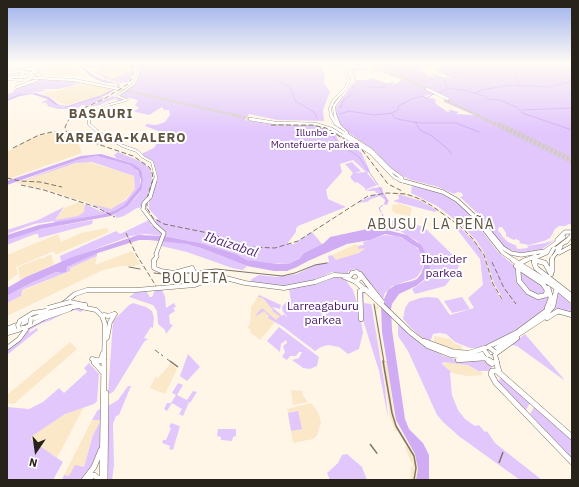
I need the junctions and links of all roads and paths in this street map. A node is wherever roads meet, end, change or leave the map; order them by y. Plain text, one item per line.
1 (111, 87) edge
2 (130, 87) edge
3 (347, 87) edge
4 (349, 87) edge
5 (118, 88) tunnel mouth
6 (428, 90) tunnel mouth
7 (447, 99) tunnel mouth
8 (364, 145) junction
9 (371, 153) junction
10 (483, 226) junction
11 (570, 233) edge
12 (566, 239) junction
13 (572, 246) edge
14 (556, 248) junction
15 (540, 252) junction
16 (522, 263) junction
17 (520, 269) junction
18 (360, 274) junction
19 (552, 275) junction
20 (204, 278) junction
21 (350, 278) junction
22 (554, 280) junction
23 (356, 282) junction
24 (560, 285) junction
25 (368, 289) junction
26 (572, 300) edge
27 (85, 305) junction
28 (75, 307) junction
29 (43, 311) junction
30 (34, 313) junction
31 (544, 314) junction
32 (104, 315) junction
33 (572, 315) edge
34 (361, 319) dead end
35 (537, 322) junction
36 (21, 324) junction
37 (29, 324) junction
38 (7, 330) edge
39 (520, 332) junction
40 (106, 338) junction
41 (422, 341) junction
42 (7, 348) edge
43 (487, 348) junction
44 (492, 355) junction
45 (476, 360) junction
46 (492, 363) junction
47 (104, 373) junction
48 (497, 375) junction
49 (104, 396) junction
50 (104, 416) junction
51 (572, 437) edge
52 (102, 447) junction
53 (572, 462) edge
54 (84, 480) edge
55 (88, 480) edge
56 (102, 480) edge

1 - 5 highway
2 - 20 main road, bridge
3 - 9 highway
4 - 8 highway
6 - 7 highway
8 - 9 highway, bridge
8 - 10 highway
9 - 10 highway
10 - 15 highway
10 - 16 highway
10 - 17 highway
10 - 26 highway
11 - 12 highway
11 - 15 highway
12 - 14 highway
12 - 15 highway
12 - 19 highway
13 - 19 highway
14 - 16 highway
14 - 19 highway, bridge
14 - 22 highway
16 - 24 highway
16 - 26 highway
17 - 17 highway
17 - 31 highway
18 - 21 main road
18 - 23 main road
18 - 25 highway
19 - 22 highway
20 - 21 main road
20 - 29 main road
21 - 23 main road
22 - 24 highway
23 - 25 highway
24 - 26 highway
25 - 34 highway
25 - 41 highway, bridge
27 - 30 main road, bridge
27 - 32 main road
27 - 36 highway
28 - 36 highway
28 - 37 main road
28 - 40 main road
29 - 30 main road
29 - 37 main road
30 - 36 main road
31 - 35 highway
31 - 39 highway
32 - 40 main road
32 - 40 main road
33 - 35 highway
35 - 39 highway
36 - 37 main road
36 - 37 main road
36 - 38 highway
36 - 38 highway
36 - 42 main road
37 - 42 main road
39 - 41 highway
39 - 43 highway
39 - 44 highway
40 - 47 main road
40 - 47 main road
40 - 49 main road
41 - 43 highway
41 - 45 highway
43 - 44 main road, bridge
44 - 45 highway
44 - 46 main road
44 - 48 main road
45 - 46 highway
46 - 48 main road
47 - 49 main road
48 - 51 main road
48 - 53 main road
49 - 50 main road
50 - 52 main road
50 - 56 main road
52 - 54 main road
52 - 56 main road
55 - 56 main road

